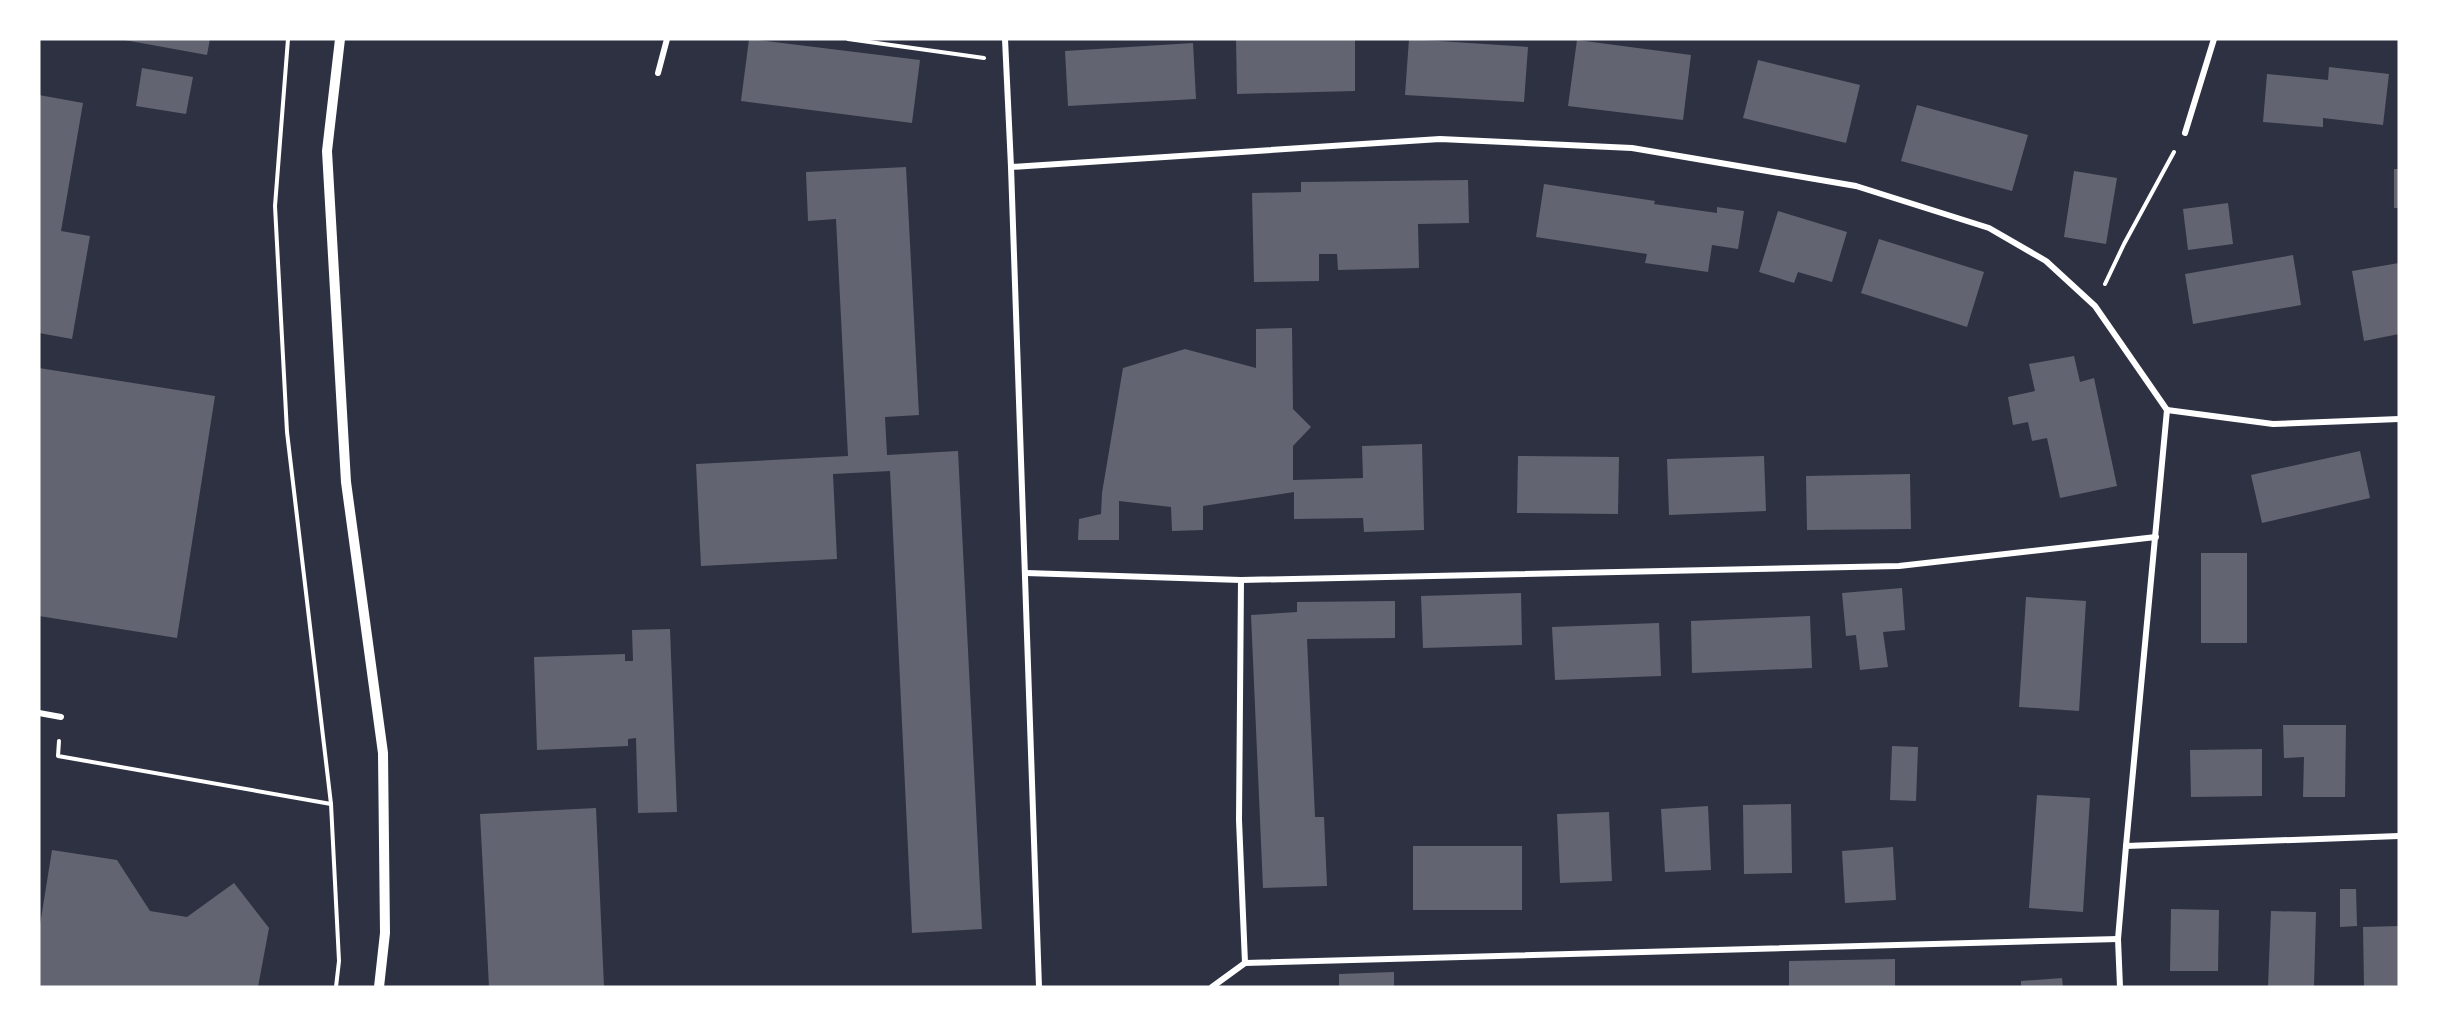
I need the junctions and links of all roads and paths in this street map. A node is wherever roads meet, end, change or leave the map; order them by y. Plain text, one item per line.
1 (288, 39) edge
2 (340, 39) edge
3 (667, 39) edge
4 (848, 39) edge
5 (1005, 39) edge
6 (2214, 39) edge
7 (1004, 61) junction
8 (657, 73) dead end
9 (2185, 133) joint
10 (1011, 167) junction
11 (2095, 306) junction
12 (2167, 410) junction
13 (2399, 419) edge
14 (2156, 537) junction
15 (1026, 573) junction
16 (1241, 580) junction
17 (39, 713) edge
18 (61, 717) joint
19 (331, 804) junction
20 (2399, 836) edge
21 (2126, 846) junction
22 (2118, 939) junction
23 (1245, 963) junction
24 (336, 987) edge
25 (379, 987) edge
26 (1039, 987) edge
27 (1212, 987) edge
28 (2120, 987) edge

1 - 19 path
2 - 25 street
3 - 8 street
4 - 7 path
5 - 7 street
6 - 9 street
7 - 10 street
9 - 11 path
10 - 11 street
10 - 15 street
11 - 12 street
12 - 13 street
12 - 14 street
14 - 16 street
14 - 21 street
15 - 16 street
15 - 26 street
16 - 23 street
17 - 18 street
18 - 19 path
19 - 24 path
20 - 21 street
21 - 22 street
22 - 23 street
22 - 28 street
23 - 27 street

